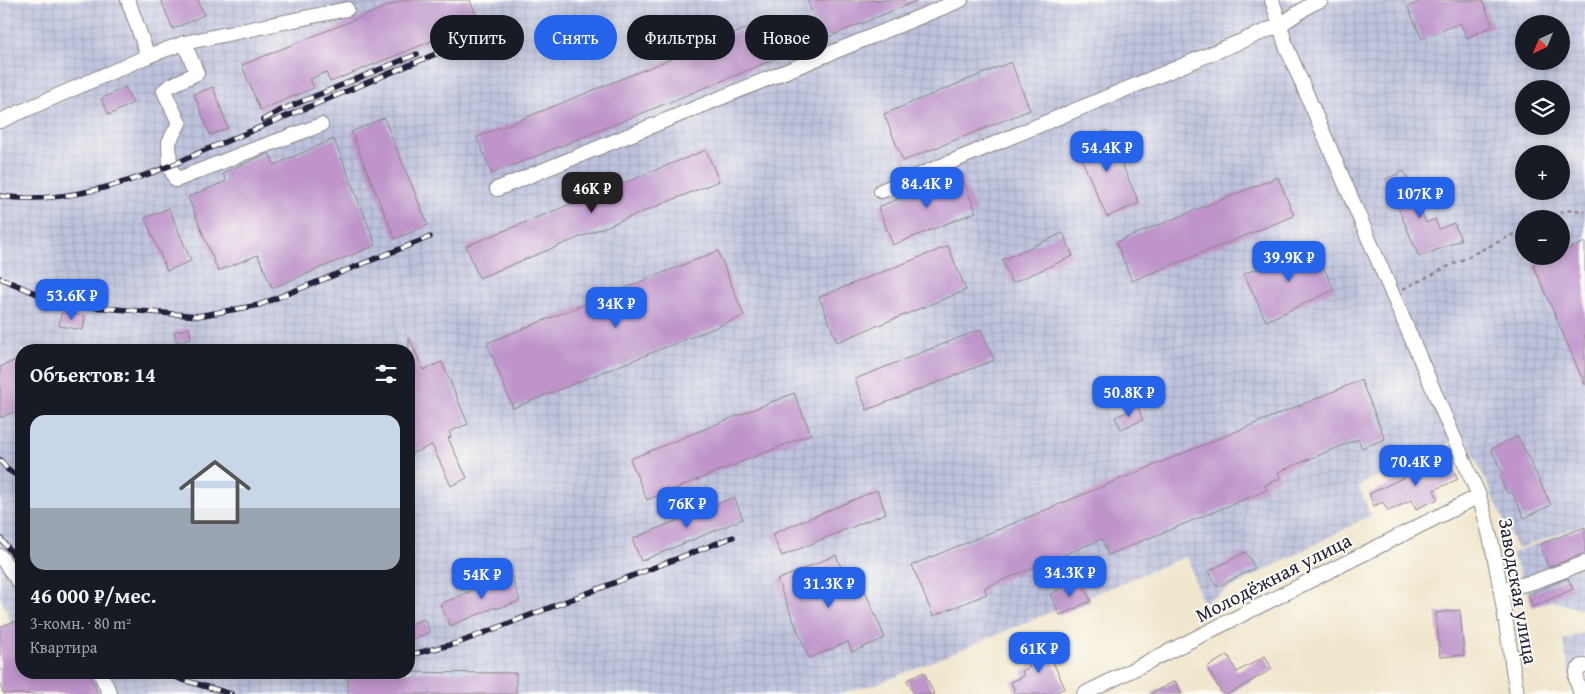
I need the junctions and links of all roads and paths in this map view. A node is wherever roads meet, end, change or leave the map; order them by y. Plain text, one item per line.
1 (128, 0) edge
2 (961, 0) edge
3 (1272, 0) edge
4 (1322, 0) edge
5 (347, 10) dead end
6 (1280, 25) junction
7 (184, 43) junction
8 (148, 56) junction
9 (0, 121) edge
10 (321, 125) dead end
11 (497, 189) dead end
12 (881, 190) dead end
13 (1570, 210) edge
14 (1585, 212) edge
15 (1515, 233) edge
16 (1392, 294) junction
17 (1479, 496) junction
18 (0, 556) edge
19 (1584, 566) edge
20 (15, 577) edge
21 (1501, 590) junction
22 (1585, 666) edge
23 (103, 679) edge
24 (110, 694) edge
25 (1084, 694) edge
26 (1518, 694) edge
27 (1581, 694) edge

1 - 8 street
2 - 11 street
3 - 6 street, Заводская улица
4 - 6 street
5 - 7 street
6 - 12 street
6 - 16 street, Заводская улица
7 - 8 street
7 - 10 street
8 - 9 street
13 - 14 path
15 - 16 path
16 - 17 street, Заводская улица
17 - 21 street, Заводская улица
17 - 25 street, Молодёжная улица
18 - 20 street
19 - 21 street
21 - 26 street, Заводская улица
22 - 27 street
23 - 24 street

